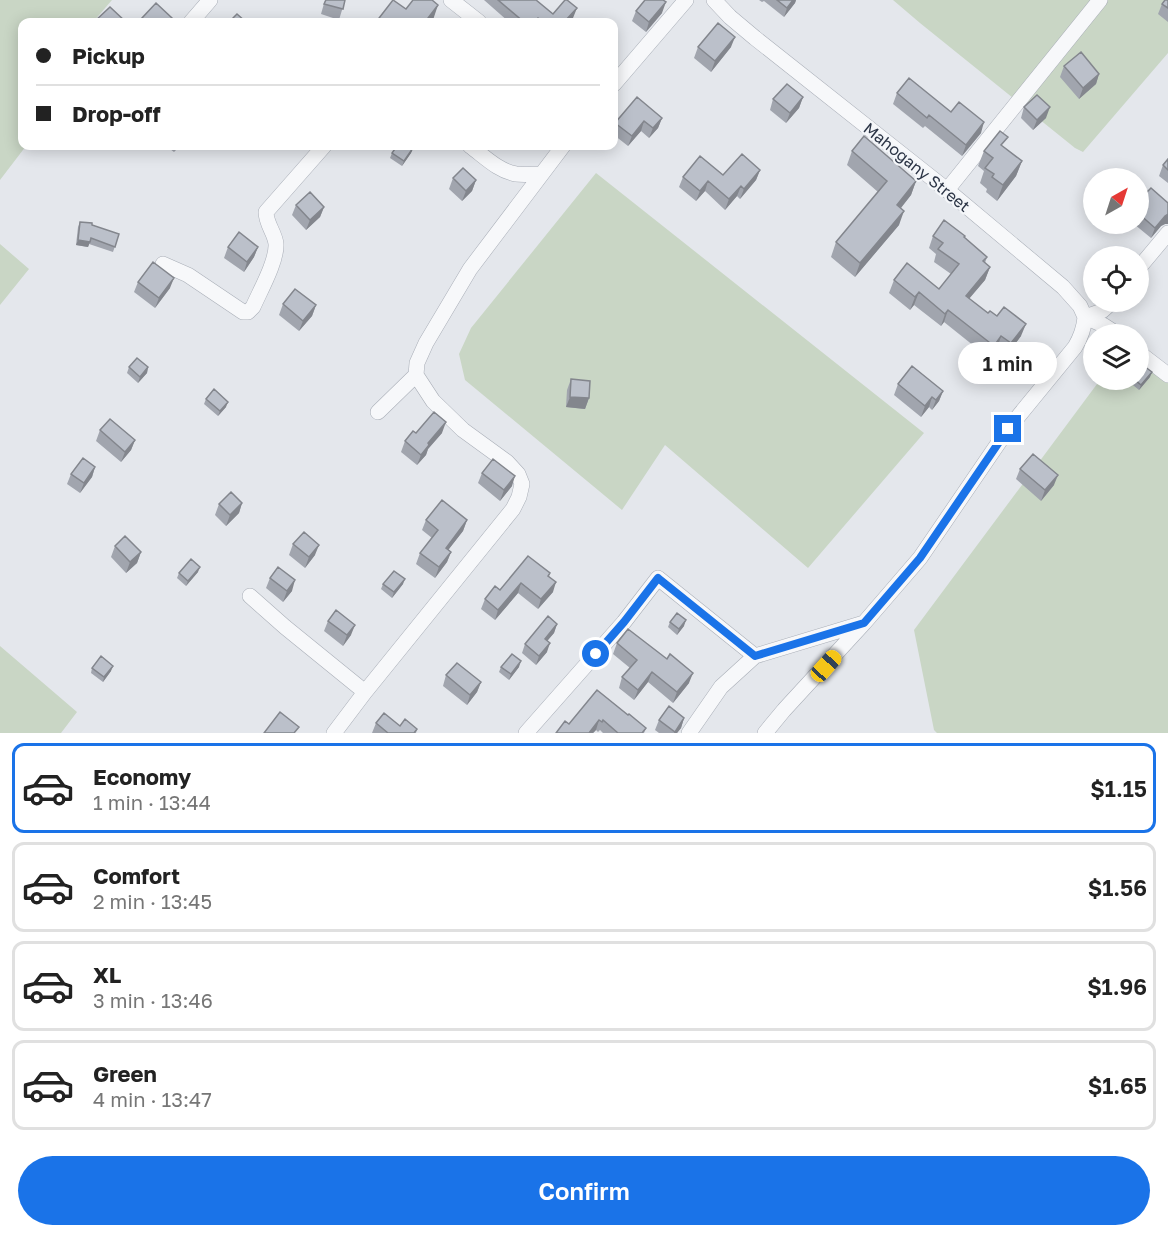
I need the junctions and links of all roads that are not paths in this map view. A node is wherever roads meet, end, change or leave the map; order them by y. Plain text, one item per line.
1 (210, 0) edge
2 (451, 0) edge
3 (686, 0) edge
4 (714, 0) edge
5 (1100, 0) edge
6 (194, 18) edge
7 (474, 18) edge
8 (618, 79) edge
9 (320, 150) edge
10 (475, 150) edge
11 (560, 150) edge
12 (540, 174) junction
13 (946, 190) junction
14 (1168, 233) edge
15 (1149, 256) edge
16 (163, 264) dead end
17 (1099, 312) edge
18 (1085, 317) junction
19 (1101, 324) edge
20 (1149, 360) edge
21 (416, 375) junction
22 (1168, 375) edge
23 (378, 412) dead end
24 (250, 596) dead end
25 (864, 623) junction
26 (755, 656) junction
27 (365, 693) junction
28 (334, 733) edge
29 (526, 733) edge
30 (689, 733) edge
31 (765, 733) edge

1 - 6 street
2 - 7 street
3 - 8 street
4 - 13 street, Mahogany Street
5 - 13 street
9 - 16 street
10 - 12 street
11 - 12 street
12 - 21 street
13 - 18 street, Mahogany Street
14 - 15 street
17 - 18 street
18 - 19 street, Mahogany Street
18 - 25 street
20 - 22 street
21 - 23 street
21 - 27 street
24 - 27 street
25 - 26 street
25 - 31 street
26 - 29 street
26 - 30 street
27 - 28 street

